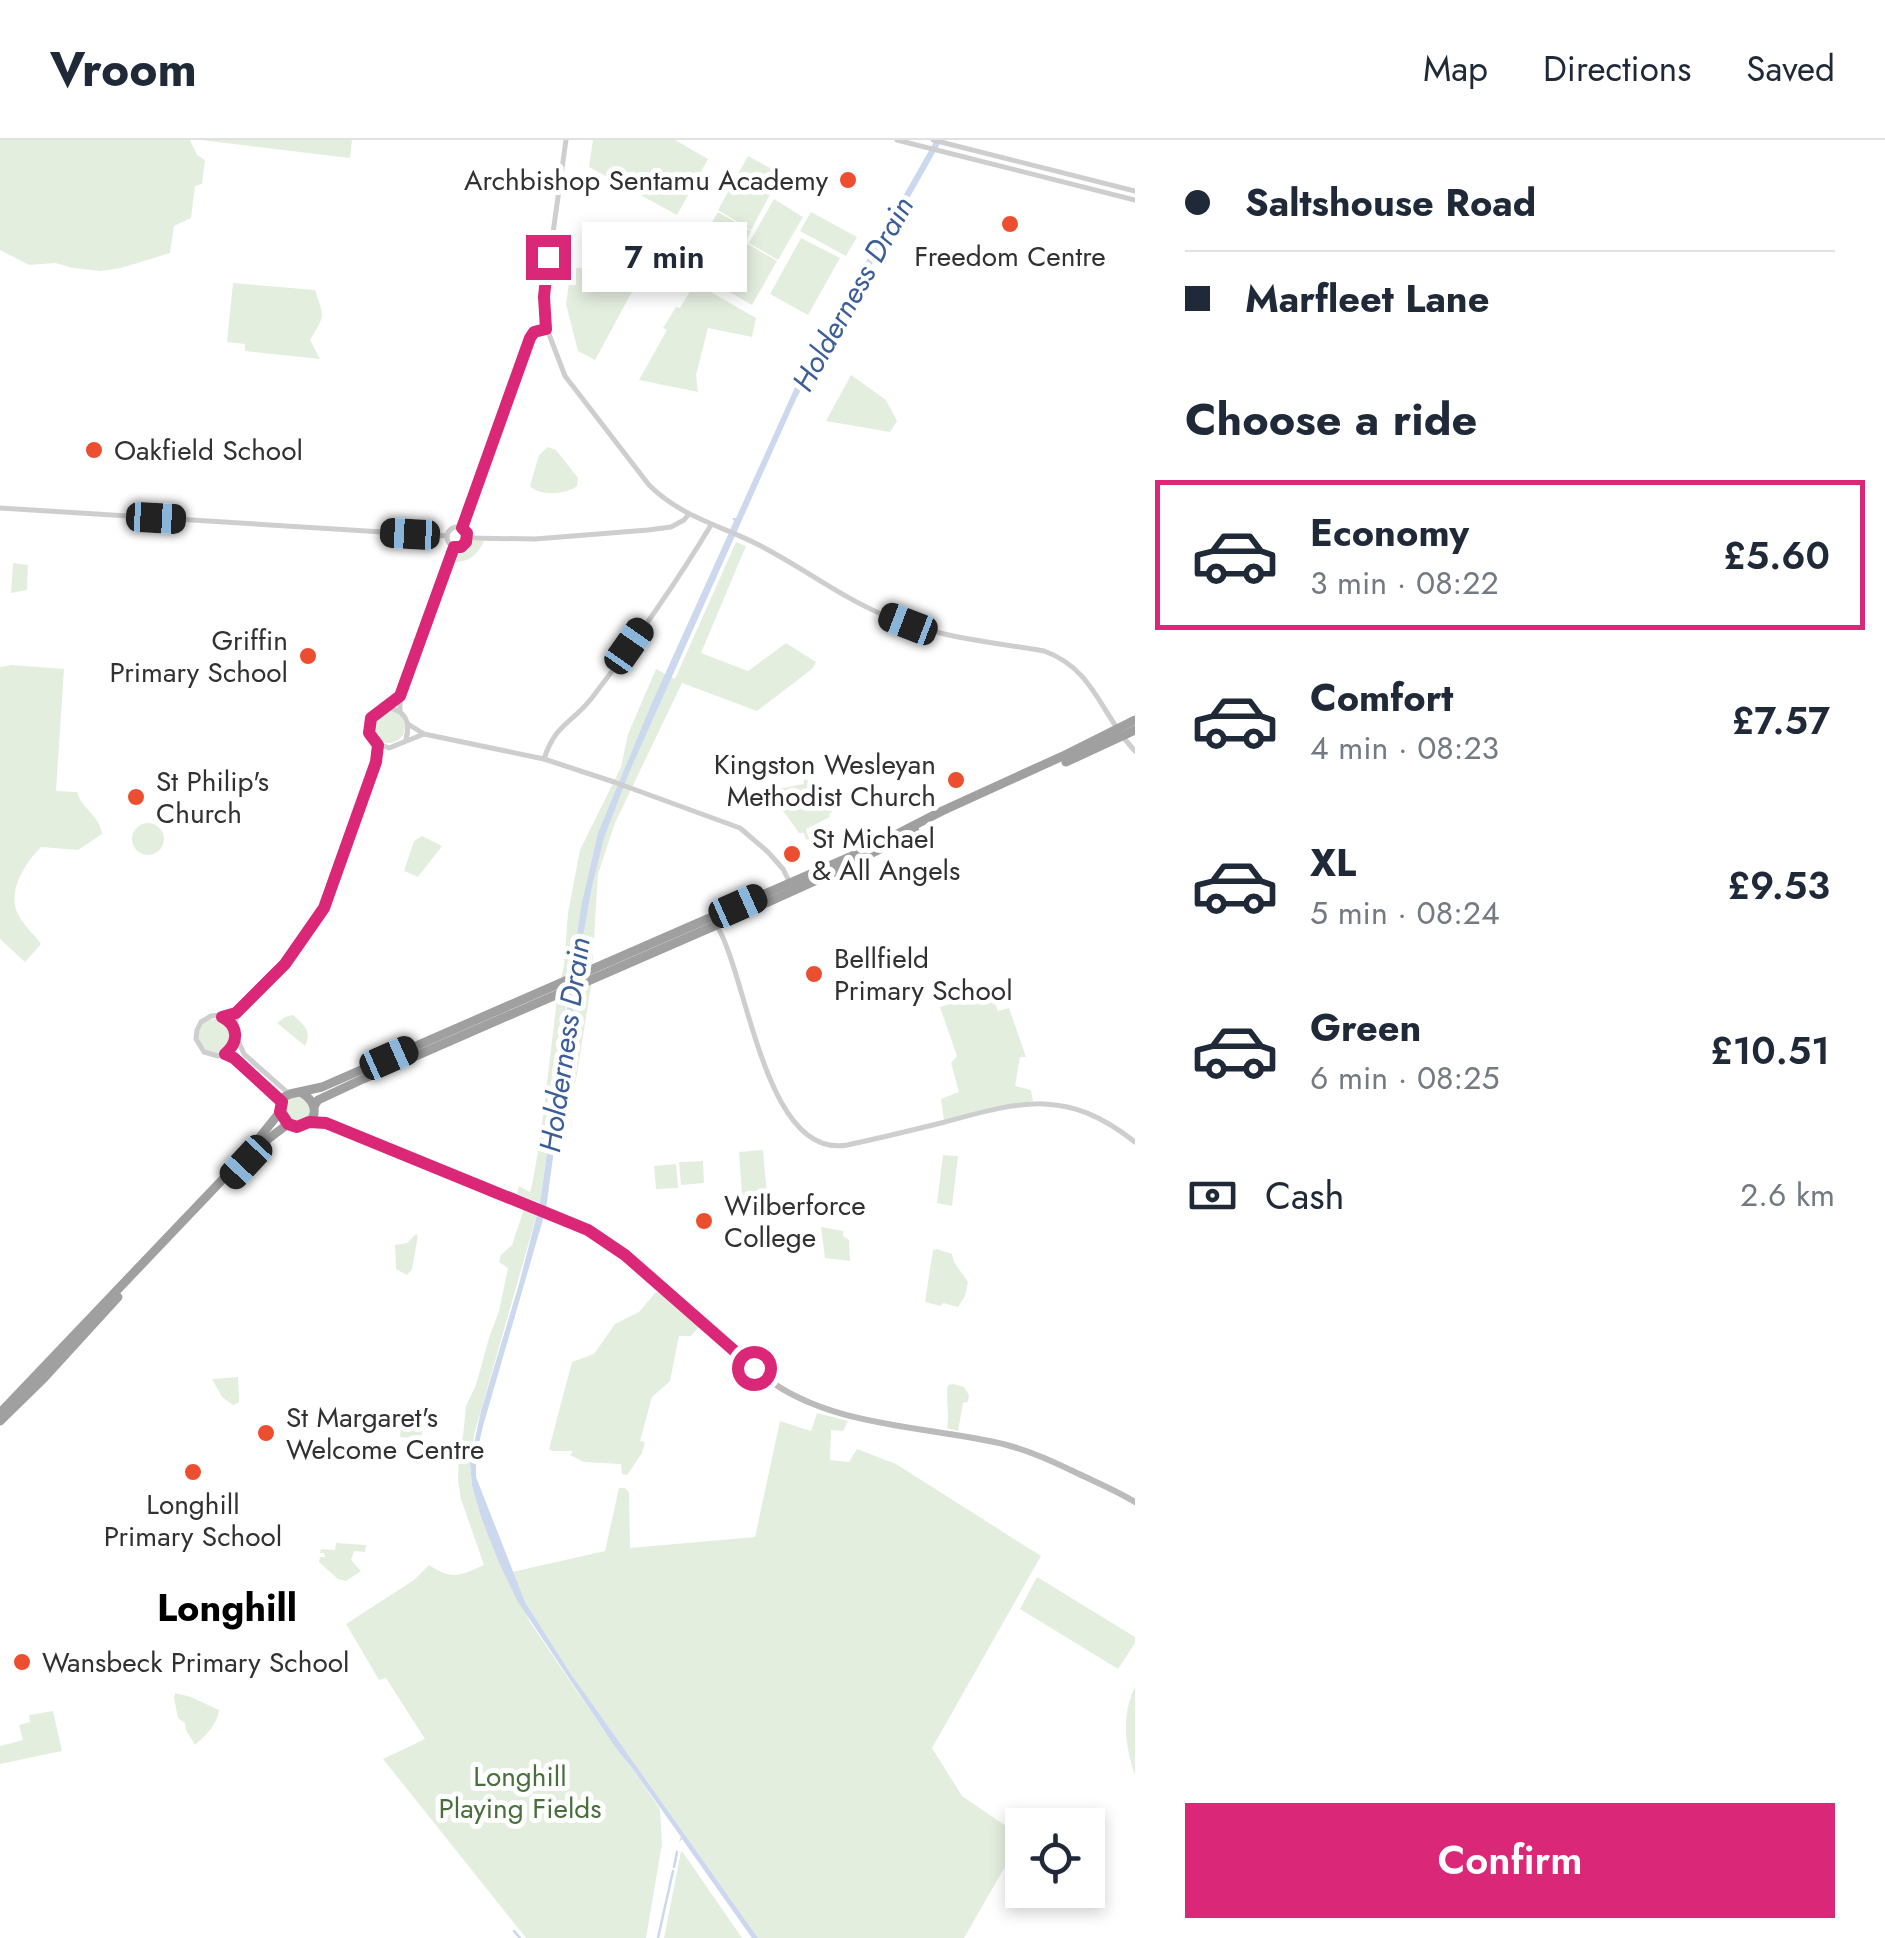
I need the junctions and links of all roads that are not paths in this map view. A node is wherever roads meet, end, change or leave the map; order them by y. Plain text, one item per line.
1 (566, 140) edge
2 (897, 140) edge
3 (933, 140) edge
4 (1135, 190) edge
5 (1135, 200) edge
6 (546, 329) junction
7 (0, 508) edge
8 (688, 514) junction
9 (711, 525) junction
10 (462, 528) junction
11 (447, 536) junction
12 (468, 538) junction
13 (454, 547) junction
14 (400, 696) junction
15 (386, 708) junction
16 (400, 711) junction
17 (1135, 720) edge
18 (408, 724) junction
19 (1135, 730) edge
20 (424, 734) junction
21 (1119, 734) junction
22 (406, 739) junction
23 (378, 745) junction
24 (389, 748) junction
25 (1135, 751) edge
26 (544, 759) junction
27 (376, 762) junction
28 (792, 887) junction
29 (715, 921) junction
30 (566, 985) junction
31 (236, 1013) junction
32 (222, 1017) junction
33 (234, 1027) junction
34 (236, 1038) junction
35 (225, 1054) junction
36 (302, 1093) junction
37 (284, 1103) junction
38 (313, 1114) junction
39 (288, 1124) junction
40 (1135, 1142) edge
41 (0, 1417) edge
42 (1135, 1502) edge

1 - 6 street
2 - 5 street
3 - 4 street
6 - 8 street
6 - 10 street
7 - 11 street
8 - 9 street
8 - 12 street
9 - 21 street
9 - 26 street
10 - 11 street
10 - 12 street
11 - 13 street
12 - 13 street
13 - 14 street
14 - 15 street
14 - 16 street
15 - 16 street
15 - 23 street
16 - 18 street
17 - 21 highway
18 - 20 street
18 - 22 street
19 - 21 highway
20 - 22 street
20 - 26 street
21 - 25 street
21 - 28 highway
22 - 24 street
23 - 24 street
23 - 27 street
24 - 27 street
26 - 28 street
27 - 31 street
28 - 29 highway
29 - 30 highway
29 - 40 street
30 - 36 highway
30 - 38 highway
31 - 32 street
31 - 33 street
32 - 33 street
32 - 35 street
33 - 34 street
34 - 35 street
34 - 37 street
35 - 37 street
36 - 37 highway
36 - 38 highway
37 - 39 highway
37 - 41 highway
38 - 39 highway
38 - 42 main road
39 - 41 highway

